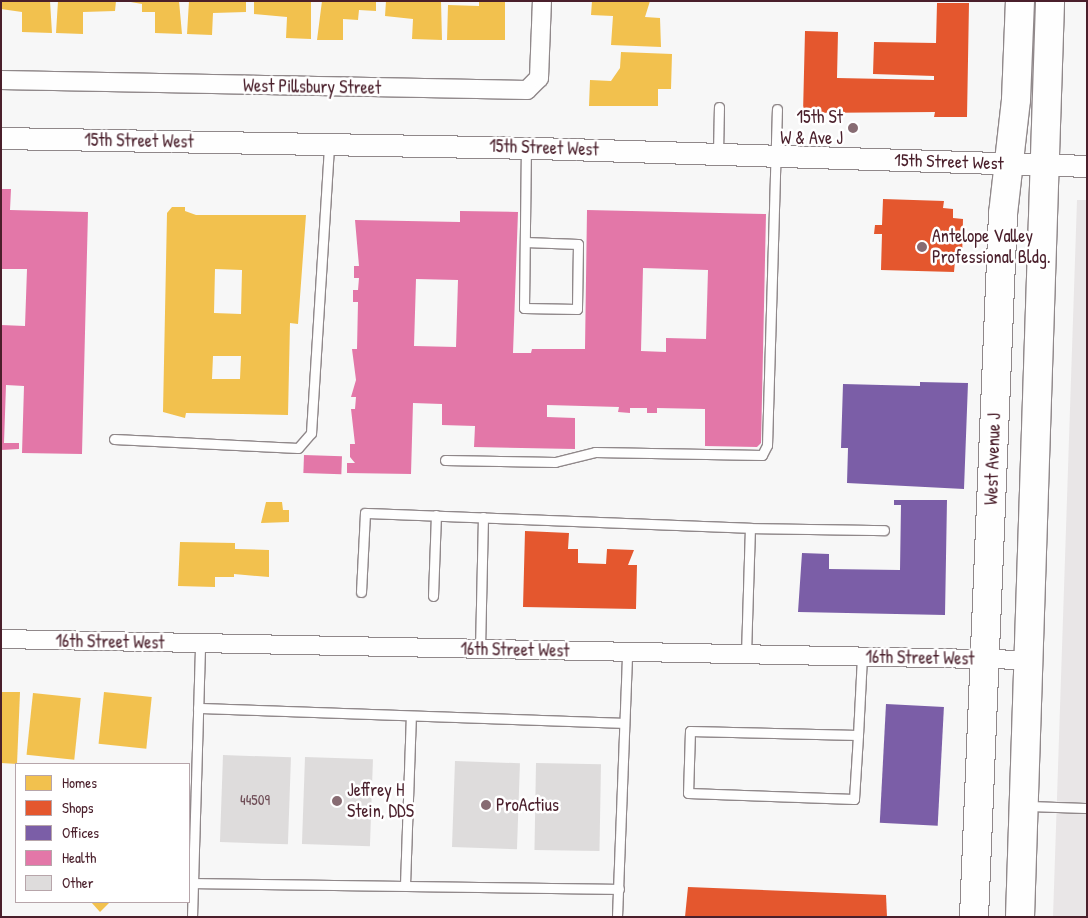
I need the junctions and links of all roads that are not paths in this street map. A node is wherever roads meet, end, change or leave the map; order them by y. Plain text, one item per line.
1 (542, 1) edge
2 (1020, 1) edge
3 (1050, 1) edge
4 (1, 80) edge
5 (719, 107) dead end
6 (777, 109) dead end
7 (1, 138) edge
8 (329, 144) junction
9 (526, 148) junction
10 (718, 154) junction
11 (776, 156) junction
12 (1007, 165) junction
13 (1043, 165) junction
14 (1087, 166) edge
15 (525, 242) junction
16 (114, 438) dead end
17 (445, 460) dead end
18 (436, 516) junction
19 (483, 517) junction
20 (750, 528) junction
21 (884, 530) dead end
22 (361, 592) dead end
23 (433, 596) dead end
24 (1, 639) edge
25 (200, 644) junction
26 (480, 649) junction
27 (627, 652) junction
28 (746, 654) junction
29 (862, 657) junction
30 (984, 659) junction
31 (1029, 660) junction
32 (198, 708) junction
33 (411, 717) junction
34 (622, 723) junction
35 (858, 735) junction
36 (1024, 805) junction
37 (1087, 808) edge
38 (193, 883) junction
39 (405, 885) junction
40 (619, 890) junction
41 (192, 917) edge
42 (617, 917) edge
43 (974, 917) edge
44 (1020, 917) edge

1 - 4 street, West Pillsbury Street
2 - 12 main road, West Avenue J
3 - 13 main road
5 - 10 lane
6 - 11 lane
7 - 8 street, 15th Street West
8 - 9 street, 15th Street West
8 - 16 lane
9 - 10 street, 15th Street West
9 - 15 lane
10 - 11 street, 15th Street West
11 - 12 street, 15th Street West
11 - 17 lane
12 - 13 street, 15th Street West
12 - 30 main road, West Avenue J
13 - 14 street, 15th Street West
13 - 31 main road
15 - 15 lane
18 - 19 lane
18 - 22 lane
18 - 23 lane
19 - 20 lane
19 - 26 lane
20 - 21 lane
20 - 28 lane
24 - 25 street, 16th Street West
25 - 26 street, 16th Street West
25 - 32 lane
26 - 27 street, 16th Street West
27 - 28 street, 16th Street West
27 - 34 lane
28 - 29 street, 16th Street West
29 - 30 street, 16th Street West
29 - 35 lane
30 - 31 street, 16th Street West
30 - 43 main road, West Avenue J
31 - 36 main road
32 - 33 lane
32 - 38 lane
33 - 34 lane
33 - 39 lane
34 - 40 lane
35 - 35 lane
36 - 37 lane
36 - 44 main road
38 - 39 lane
38 - 41 lane
39 - 40 lane
40 - 42 lane

